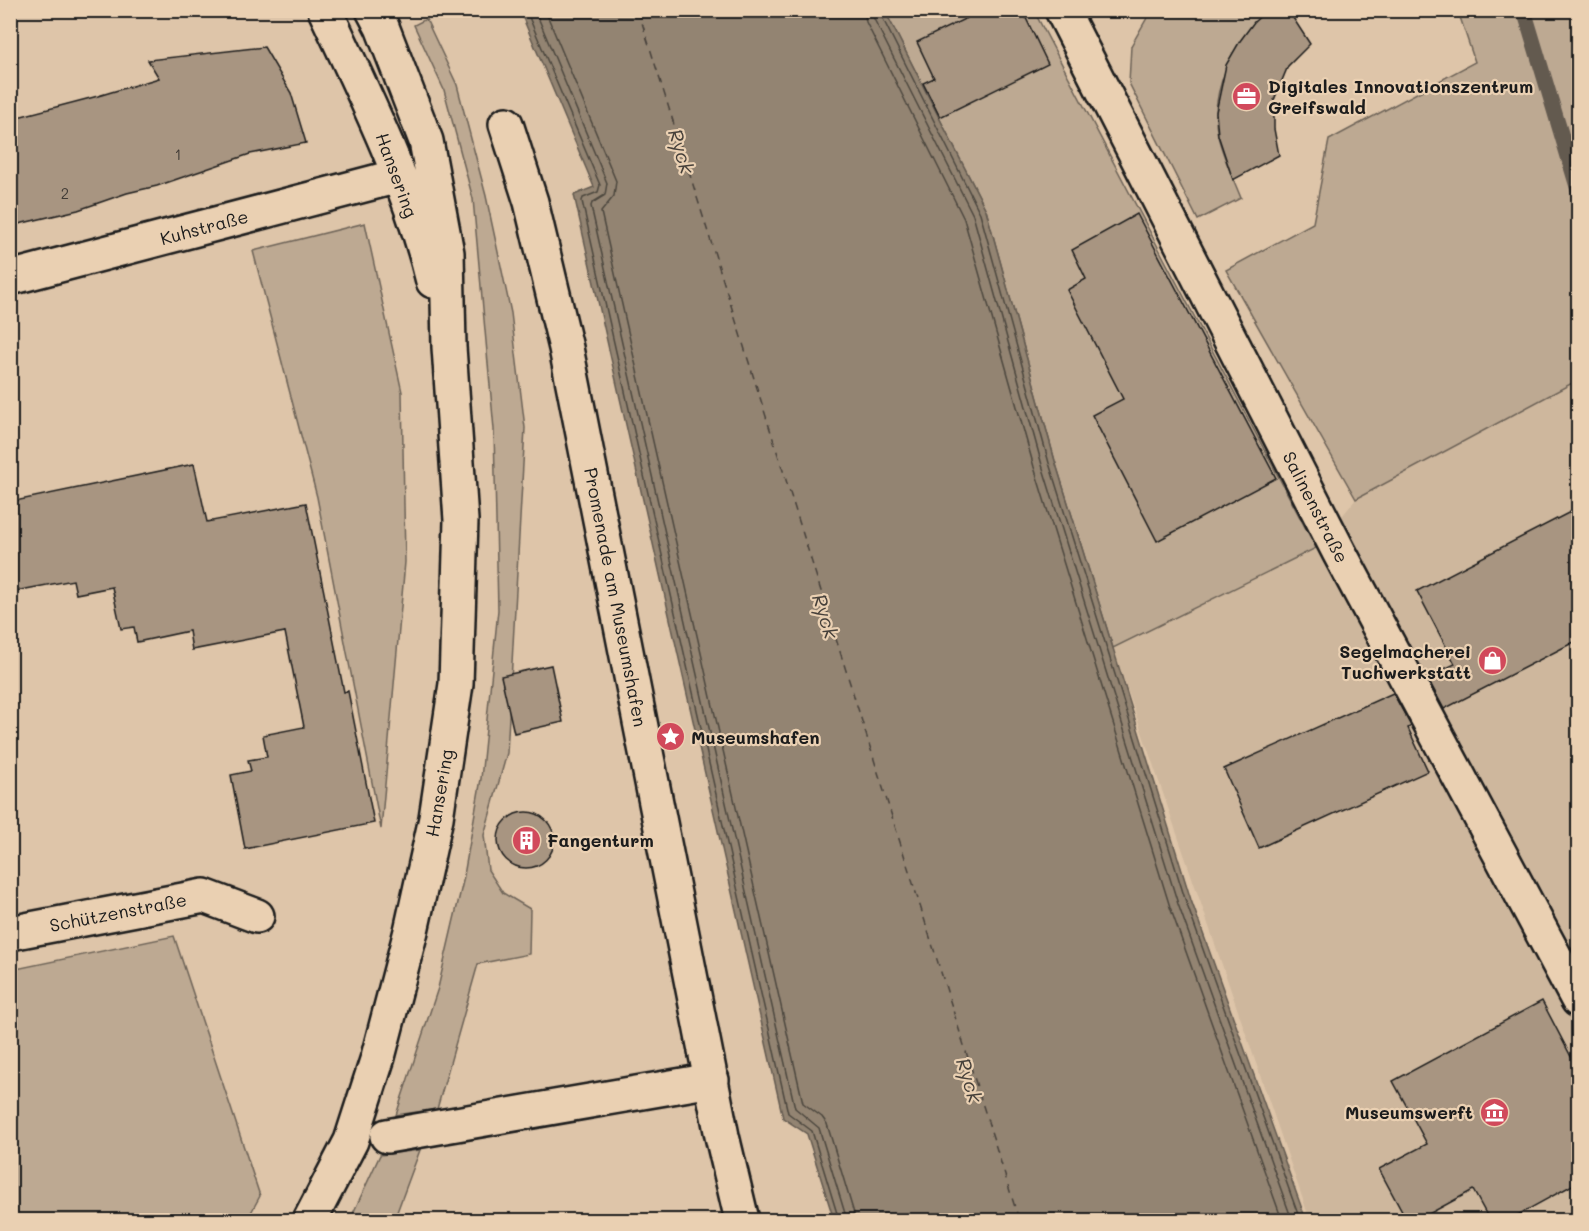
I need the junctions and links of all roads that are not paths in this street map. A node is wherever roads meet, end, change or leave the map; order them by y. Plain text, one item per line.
1 (325, 10) edge
2 (373, 10) edge
3 (1075, 15) edge
4 (506, 124) dead end
5 (398, 176) junction
6 (10, 278) edge
7 (449, 347) junction
8 (257, 916) dead end
9 (10, 933) edge
10 (1578, 1000) edge
11 (712, 1080) junction
12 (387, 1136) dead end
13 (742, 1217) edge
14 (310, 1221) edge

1 - 5 street, Hansering
2 - 7 street, Hansering
3 - 10 street, Salinenstraße
4 - 11 street, Promenade am Museumshafen
5 - 6 street, Kuhstraße
5 - 7 street, Hansering
7 - 14 street, Hansering
8 - 9 street, Schützenstraße
11 - 12 street
11 - 13 street, Promenade am Museumshafen

